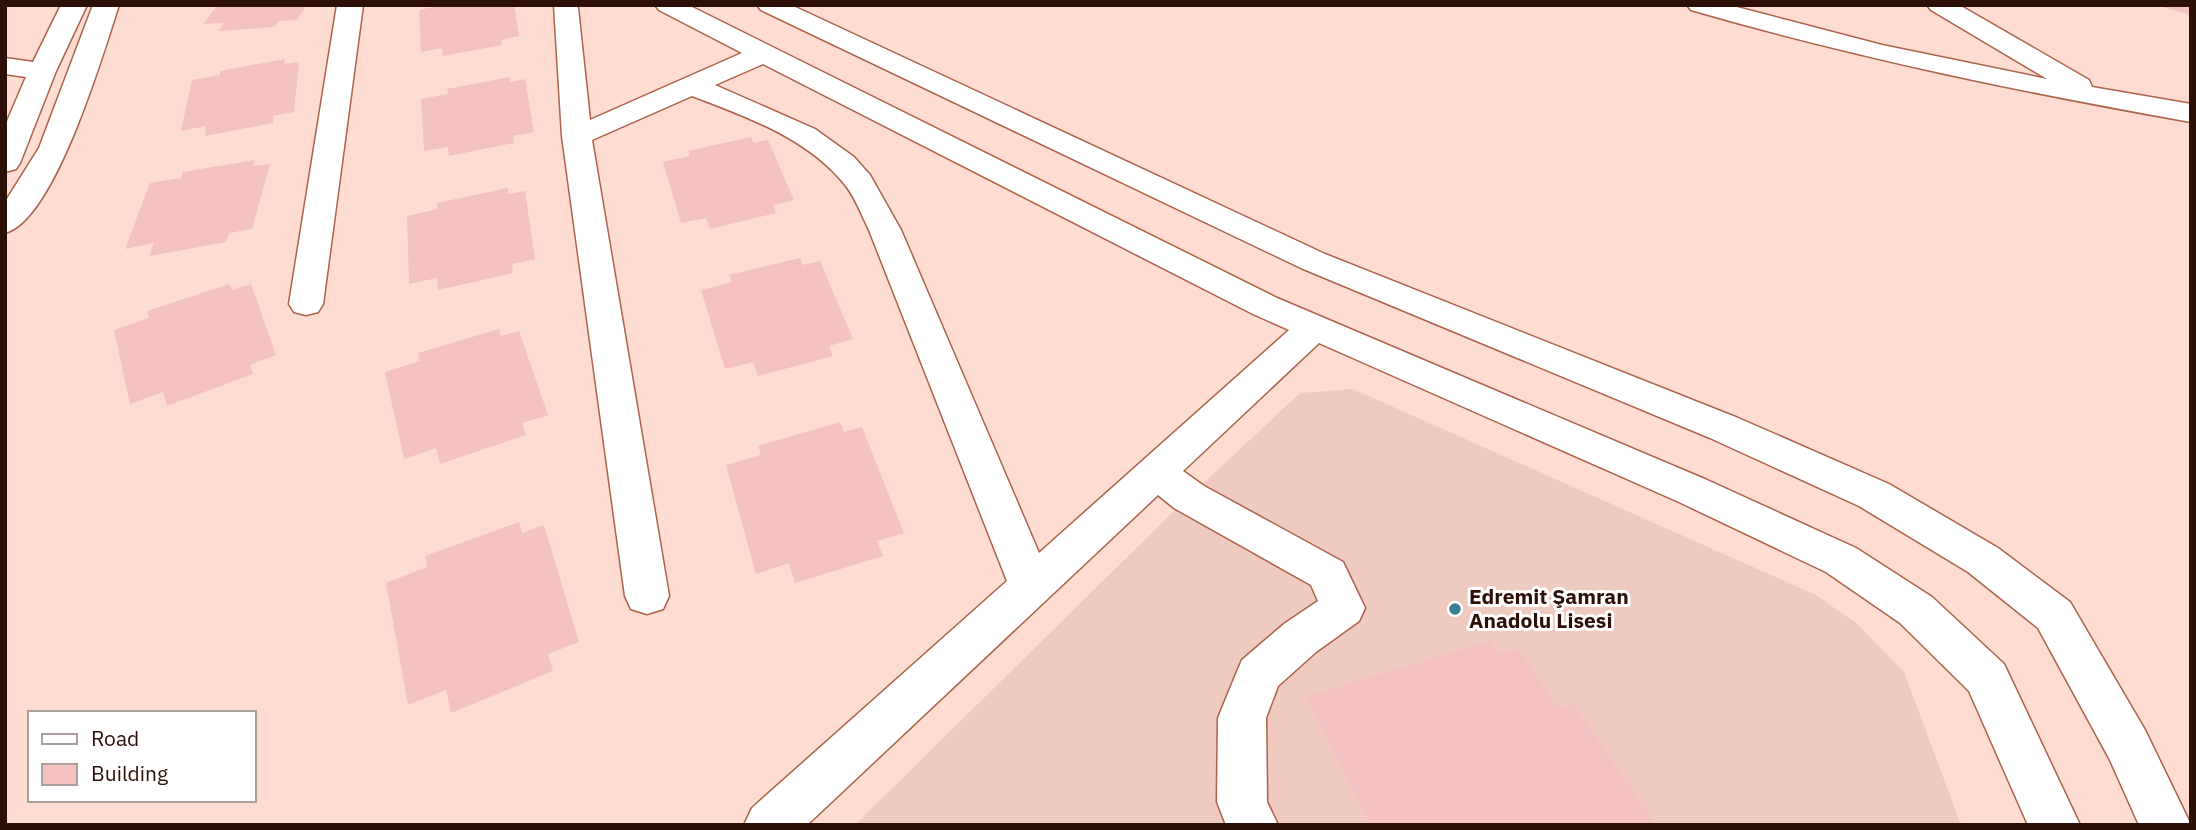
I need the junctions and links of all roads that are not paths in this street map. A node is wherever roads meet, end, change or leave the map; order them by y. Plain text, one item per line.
1 (74, 5) edge
2 (106, 5) edge
3 (351, 5) edge
4 (668, 5) edge
5 (770, 5) edge
6 (1700, 5) edge
7 (1940, 5) edge
8 (565, 8) dead end
9 (765, 53) junction
10 (5, 66) edge
11 (41, 71) junction
12 (692, 86) junction
13 (2095, 97) junction
14 (2191, 113) edge
15 (577, 136) junction
16 (5, 163) edge
17 (5, 223) edge
18 (306, 304) dead end
19 (1315, 327) junction
20 (1156, 472) junction
21 (1031, 587) junction
22 (647, 596) dead end
23 (770, 825) edge
24 (1252, 825) edge
25 (2054, 825) edge
26 (2165, 825) edge

1 - 11 street
2 - 17 street
3 - 18 street
4 - 9 street
5 - 26 street
6 - 13 street
7 - 13 street
8 - 15 street
9 - 12 street
9 - 19 street
10 - 11 street
11 - 16 street
12 - 15 street
12 - 21 street
13 - 14 street
15 - 22 street
19 - 20 street
19 - 25 street
20 - 21 street
20 - 24 street
21 - 23 street

